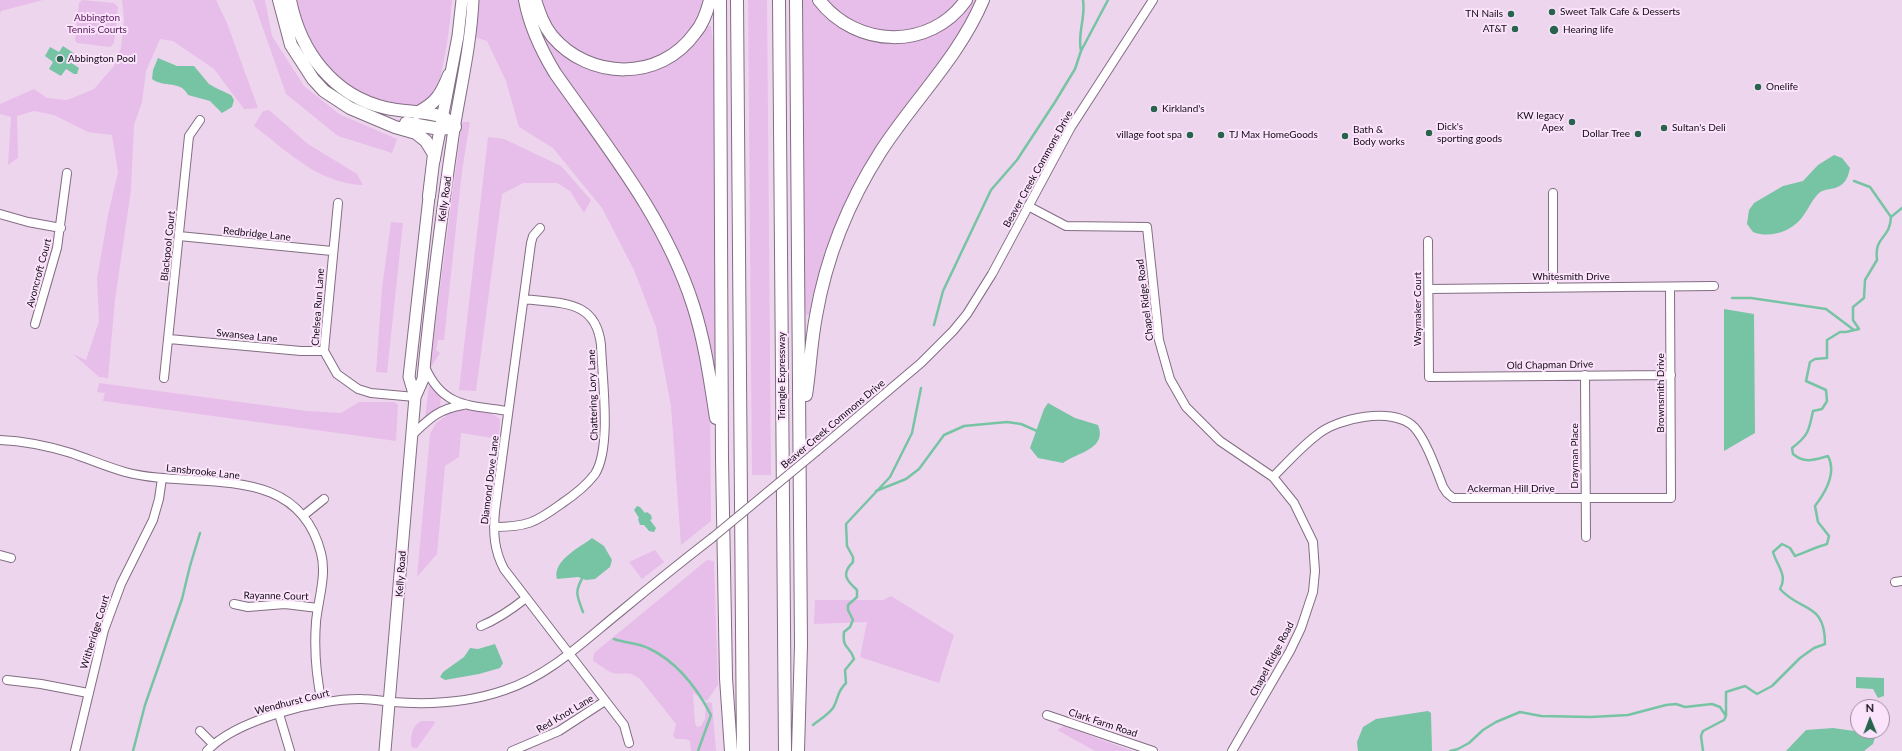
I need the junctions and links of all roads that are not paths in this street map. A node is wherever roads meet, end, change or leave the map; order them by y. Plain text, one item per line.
1 (279, 0) edge
2 (290, 0) edge
3 (462, 0) edge
4 (473, 0) edge
5 (525, 0) edge
6 (535, 0) edge
7 (710, 0) edge
8 (720, 0) edge
9 (737, 0) edge
10 (779, 0) edge
11 (796, 0) edge
12 (819, 0) edge
13 (966, 0) edge
14 (983, 0) edge
15 (1153, 0) edge
16 (449, 75) junction
17 (417, 113) junction
18 (442, 116) junction
19 (200, 120) dead end
20 (385, 121) junction
21 (455, 127) junction
22 (440, 129) junction
23 (67, 173) dead end
24 (1553, 193) dead end
25 (428, 196) junction
26 (338, 203) dead end
27 (1028, 206) junction
28 (0, 214) edge
29 (61, 228) junction
30 (540, 228) dead end
31 (179, 236) junction
32 (1428, 241) dead end
33 (332, 251) junction
34 (1714, 286) dead end
35 (1553, 287) junction
36 (1670, 287) junction
37 (1428, 289) junction
38 (524, 299) junction
39 (35, 324) dead end
40 (169, 338) junction
41 (324, 351) junction
42 (424, 366) junction
43 (1585, 375) junction
44 (1671, 375) junction
45 (1429, 377) joint
46 (164, 378) dead end
47 (415, 397) junction
48 (464, 404) junction
49 (508, 411) junction
50 (800, 430) junction
51 (411, 436) junction
52 (0, 440) edge
53 (722, 459) junction
54 (162, 478) junction
55 (1273, 478) junction
56 (1672, 498) joint
57 (324, 499) dead end
58 (1586, 499) junction
59 (304, 515) junction
60 (494, 527) junction
61 (1586, 537) dead end
62 (0, 555) edge
63 (11, 558) dead end
64 (526, 598) junction
65 (234, 604) dead end
66 (318, 608) junction
67 (481, 626) dead end
68 (570, 653) junction
69 (7, 680) dead end
70 (88, 693) junction
71 (605, 701) junction
72 (390, 702) junction
73 (322, 703) junction
74 (279, 714) junction
75 (1047, 715) dead end
76 (200, 731) dead end
77 (629, 743) dead end
78 (213, 744) junction
79 (522, 750) edge
80 (75, 751) edge
81 (207, 751) edge
82 (290, 751) edge
83 (385, 751) edge
84 (512, 751) edge
85 (731, 751) edge
86 (743, 751) edge
87 (785, 751) edge
88 (798, 751) edge
89 (1153, 751) edge
90 (1232, 751) edge

1 - 20 highway
2 - 17 highway
3 - 16 main road, Kelly Road
4 - 21 main road, Kelly Road
5 - 53 highway
6 - 7 highway
8 - 53 highway
9 - 86 highway
10 - 87 highway, Triangle Expressway
11 - 50 highway
12 - 13 highway
14 - 50 highway
15 - 27 street, Beaver Creek Commons Drive
16 - 17 highway
16 - 18 main road, Kelly Road
17 - 18 highway
18 - 21 highway
18 - 22 main road, Kelly Road
19 - 31 street, Blackpool Court
20 - 22 highway
20 - 25 highway
21 - 22 highway
21 - 42 main road, Kelly Road
22 - 25 main road, Kelly Road
23 - 29 street, Avoncroft Court
24 - 35 street
25 - 47 main road, Kelly Road
26 - 33 street, Chelsea Run Lane
27 - 55 street, Chapel Ridge Road
27 - 68 street, Beaver Creek Commons Drive, bridge
28 - 29 street
29 - 39 street, Avoncroft Court
30 - 38 street, Diamond Dove Lane
31 - 33 street, Redbridge Lane
31 - 40 street, Blackpool Court
32 - 37 street, Waymaker Court
33 - 41 street, Chelsea Run Lane
34 - 36 street, Whitesmith Drive
35 - 36 street, Whitesmith Drive
35 - 37 street, Whitesmith Drive
36 - 44 street, Brownsmith Drive
37 - 45 street, Waymaker Court
38 - 49 street, Diamond Dove Lane
38 - 60 street, Chattering Lory Lane
40 - 41 street, Swansea Lane
40 - 46 street, Blackpool Court
41 - 47 street, Chelsea Run Lane
42 - 47 main road, Kelly Road
42 - 48 street
43 - 44 street, Old Chapman Drive
43 - 45 street, Old Chapman Drive
43 - 58 street, Drayman Place
44 - 56 street, Brownsmith Drive
47 - 51 main road, Kelly Road
48 - 49 street
48 - 51 street
49 - 60 street, Diamond Dove Lane
50 - 88 highway
51 - 72 main road, Kelly Road
52 - 54 street, Lansbrooke Lane
53 - 85 highway
54 - 59 street, Lansbrooke Lane
54 - 70 street, Witheridge Court
55 - 58 street, Ackerman Hill Drive
55 - 90 street, Chapel Ridge Road
56 - 58 street, Ackerman Hill Drive
57 - 59 street
58 - 61 street, Drayman Place
59 - 66 street, Lansbrooke Lane
60 - 64 street, Diamond Dove Lane
62 - 63 street
64 - 67 street
64 - 68 street, Diamond Dove Lane
65 - 66 street, Rayanne Court
66 - 73 street, Lansbrooke Lane
68 - 71 street, Diamond Dove Lane
68 - 72 street, Beaver Creek Commons Drive
69 - 70 street
70 - 80 street, Witheridge Court
71 - 77 street, Diamond Dove Lane
71 - 79 street, Red Knot Lane
72 - 73 street, Wendhurst Court
72 - 83 main road, Kelly Road
73 - 74 street, Wendhurst Court
74 - 78 street, Wendhurst Court
74 - 82 street
75 - 89 street, Clark Farm Road
76 - 78 street
78 - 81 street, Wendhurst Court
79 - 84 street, Red Knot Lane

